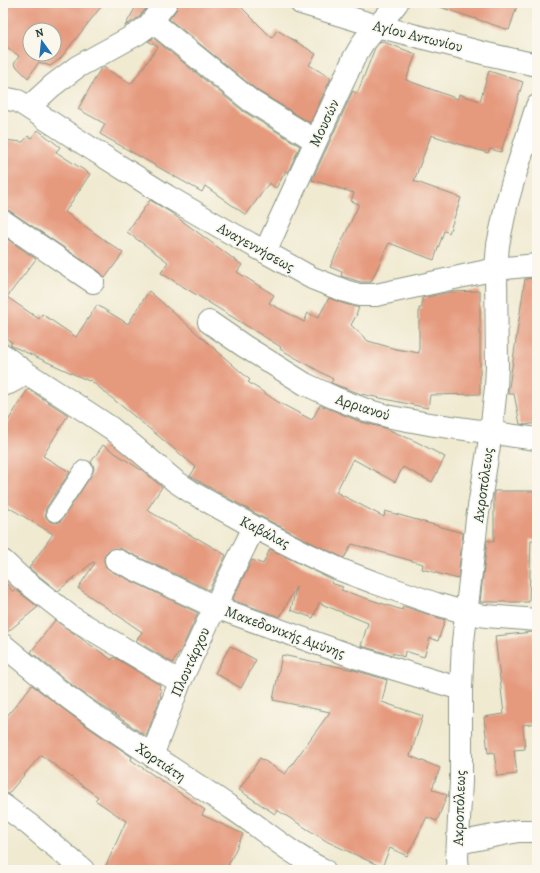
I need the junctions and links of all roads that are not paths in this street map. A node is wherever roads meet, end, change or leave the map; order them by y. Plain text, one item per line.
1 (166, 3) edge
2 (301, 3) edge
3 (397, 3) edge
4 (152, 21) junction
5 (377, 26) junction
6 (537, 65) edge
7 (3, 98) edge
8 (537, 106) edge
9 (29, 107) junction
10 (316, 141) junction
11 (3, 221) edge
12 (265, 252) junction
13 (537, 266) edge
14 (496, 269) junction
15 (93, 282) dead end
16 (209, 322) dead end
17 (3, 355) edge
18 (25, 372) junction
19 (3, 385) edge
20 (491, 433) junction
21 (537, 439) edge
22 (84, 469) dead end
23 (55, 514) dead end
24 (254, 527) junction
25 (116, 560) dead end
26 (3, 561) edge
27 (215, 606) junction
28 (467, 613) junction
29 (537, 620) edge
30 (3, 645) edge
31 (180, 682) junction
32 (461, 689) junction
33 (152, 756) junction
34 (3, 805) edge
35 (537, 831) edge
36 (458, 843) junction
37 (83, 870) edge
38 (324, 870) edge
39 (458, 870) edge

1 - 4 street
2 - 5 street, Αγίου Αντωνίου
3 - 5 street, Μουσών
4 - 9 street
4 - 10 street
5 - 6 street, Αγίου Αντωνίου
5 - 10 street, Μουσών
7 - 9 street, Αναγεννήσεως
8 - 14 street, Ακροπόλεως
9 - 12 street, Αναγεννήσεως
10 - 12 street, Μουσών
11 - 15 street
12 - 14 street, Αναγεννήσεως
13 - 14 street, Αναγεννήσεως
14 - 20 street, Ακροπόλεως
16 - 20 street, Αρριανού
17 - 18 street, Καβάλας
18 - 19 street
18 - 24 street, Καβάλας
20 - 21 street, Αρριανού
20 - 28 street, Ακροπόλεως
22 - 23 street
24 - 27 street, Πλουτάρχου
24 - 28 street, Καβάλας
25 - 27 street, Μακεδονικής Αμύνης
26 - 31 street
27 - 31 street, Πλουτάρχου
27 - 32 street, Μακεδονικής Αμύνης
28 - 29 street, Καβάλας
28 - 32 street, Ακροπόλεως
30 - 33 street, Χορτιάτη
31 - 33 street, Πλουτάρχου
32 - 36 street, Ακροπόλεως
33 - 38 street, Χορτιάτη
34 - 37 street
35 - 36 street
36 - 39 street, Ακροπόλεως

